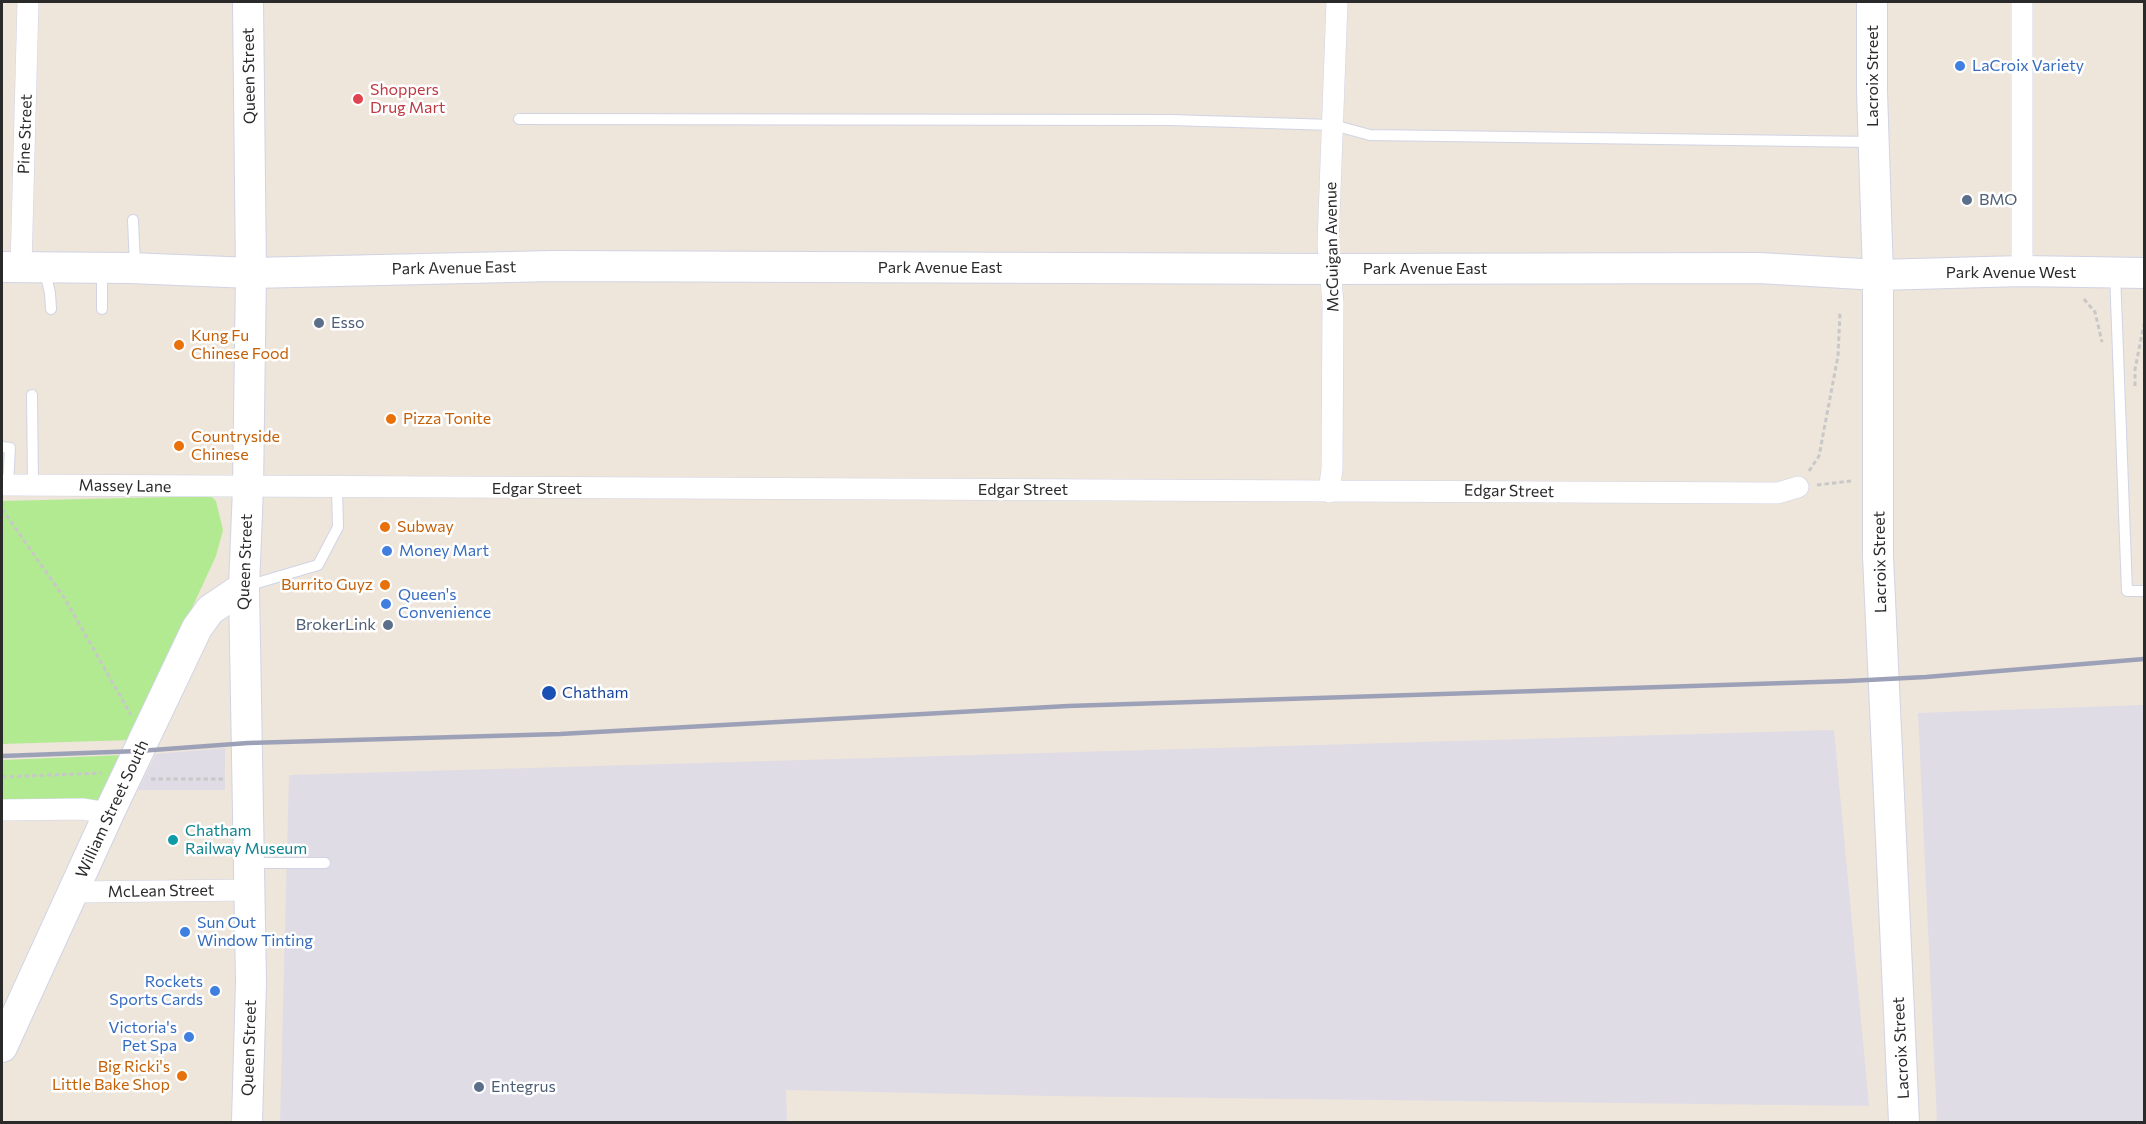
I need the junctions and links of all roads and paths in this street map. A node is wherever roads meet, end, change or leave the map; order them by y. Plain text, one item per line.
1 (28, 2) edge
2 (248, 2) edge
3 (1337, 2) edge
4 (1872, 2) edge
5 (2022, 2) edge
6 (519, 119) dead end
7 (1333, 125) junction
8 (1873, 142) junction
9 (132, 220) dead end
10 (22, 266) edge
11 (102, 268) junction
12 (135, 269) junction
13 (1331, 269) junction
14 (2022, 271) junction
15 (251, 273) junction
16 (2115, 273) junction
17 (2145, 273) edge
18 (1878, 275) junction
19 (2084, 299) dead end
20 (51, 309) dead end
21 (102, 309) dead end
22 (1840, 312) dead end
23 (2103, 344) dead end
24 (32, 395) dead end
25 (2, 447) edge
26 (1851, 481) dead end
27 (1832, 483) dead end
28 (33, 484) junction
29 (5, 485) edge
30 (1798, 487) joint
31 (248, 488) junction
32 (337, 488) junction
33 (1329, 492) junction
34 (2, 509) edge
35 (244, 586) junction
36 (2145, 591) edge
37 (133, 718) dead end
38 (127, 775) junction
39 (2, 777) edge
40 (248, 779) junction
41 (2, 810) edge
42 (109, 813) junction
43 (325, 863) dead end
44 (249, 877) junction
45 (73, 892) junction
46 (2, 1047) edge
47 (247, 1122) edge
48 (1904, 1122) edge

1 - 10 street, Pine Street
2 - 15 main road, Queen Street
3 - 7 street, McGuigan Avenue
4 - 8 main road, Lacroix Street
5 - 14 street
6 - 7 lane
7 - 8 lane
7 - 13 street, McGuigan Avenue
8 - 18 main road, Lacroix Street
9 - 12 lane
10 - 11 main road, Park Avenue East
10 - 20 lane
11 - 12 main road, Park Avenue East
11 - 21 lane
12 - 15 main road, Park Avenue East
13 - 15 main road, Park Avenue East
13 - 18 main road, Park Avenue East
13 - 33 street, McGuigan Avenue
14 - 16 main road, Park Avenue West
14 - 18 main road, Park Avenue West
15 - 31 main road, Queen Street
16 - 17 main road, Park Avenue West
16 - 36 lane
18 - 48 main road, Lacroix Street
19 - 23 path
22 - 30 path
24 - 28 lane
25 - 29 lane
26 - 27 path
28 - 29 street, Massey Lane
28 - 31 street, Massey Lane
30 - 33 street, Edgar Street
31 - 32 street, Edgar Street
31 - 35 main road, Queen Street
32 - 33 street, Edgar Street
32 - 35 lane
34 - 37 path
35 - 38 main road, William Street South
35 - 40 main road, Queen Street
38 - 39 path
38 - 40 path
38 - 42 main road, William Street South
40 - 44 main road, Queen Street
41 - 42 street
42 - 45 main road, William Street South
43 - 44 lane
44 - 45 street, McLean Street
44 - 47 main road, Queen Street
45 - 46 main road, William Street South

